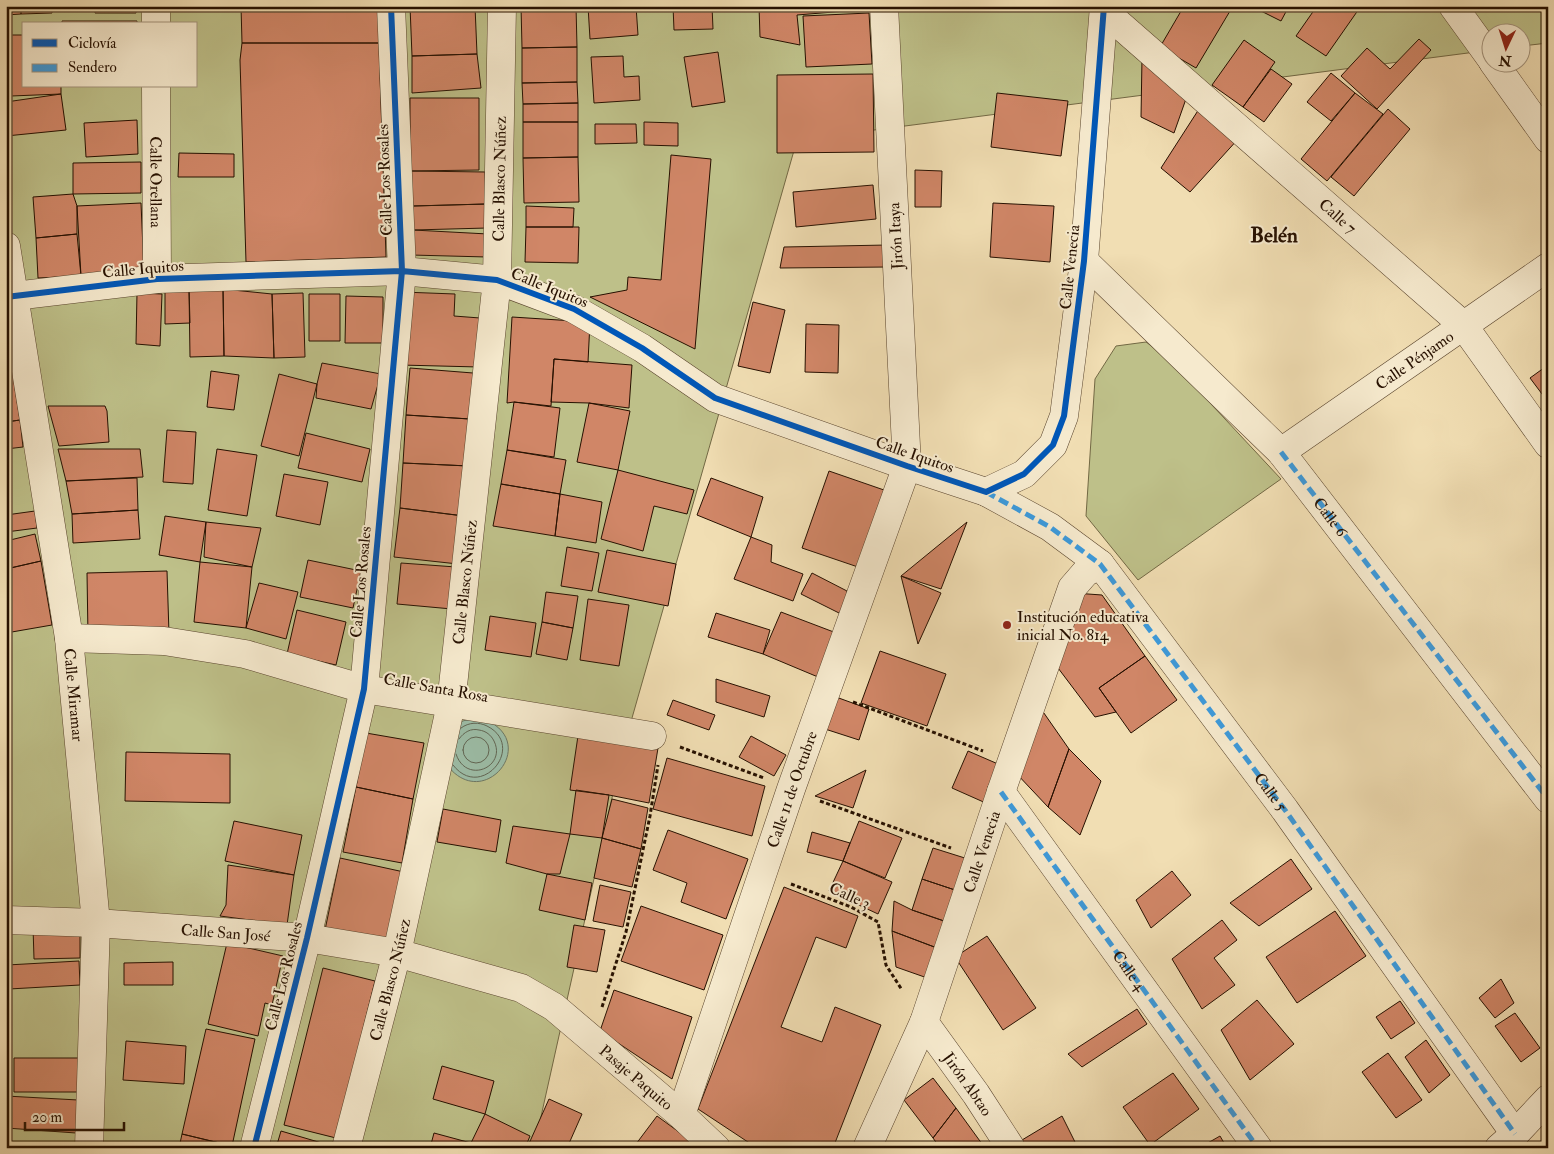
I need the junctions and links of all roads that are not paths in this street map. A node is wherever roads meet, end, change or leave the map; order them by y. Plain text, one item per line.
1 (156, 6) edge
2 (391, 6) edge
3 (502, 6) edge
4 (884, 6) edge
5 (1453, 6) edge
6 (1104, 9) edge
7 (156, 22) edge
8 (1482, 47) edge
9 (1500, 72) edge
10 (156, 88) edge
11 (1548, 139) edge
12 (6, 246) edge
13 (1084, 261) junction
14 (1548, 267) edge
15 (402, 271) junction
16 (157, 279) junction
17 (497, 280) junction
18 (10, 297) edge
19 (1463, 325) junction
20 (1548, 444) edge
21 (1281, 452) junction
22 (907, 466) junction
23 (986, 492) junction
24 (1100, 564) junction
25 (69, 638) junction
26 (364, 689) junction
27 (451, 704) junction
28 (655, 748) road end
29 (1001, 792) junction
30 (1548, 798) edge
31 (6, 920) edge
32 (96, 923) junction
33 (307, 938) junction
34 (397, 953) junction
35 (554, 1007) joint
36 (924, 1022) junction
37 (1548, 1099) edge
38 (681, 1114) junction
39 (1507, 1141) edge
40 (89, 1148) edge
41 (254, 1148) edge
42 (346, 1148) edge
43 (716, 1148) edge
44 (867, 1148) edge
45 (1010, 1148) edge
46 (1258, 1148) edge

1 - 7 street
2 - 15 street, Calle Los Rosales
3 - 17 street, Calle Blasco Núñez
4 - 22 street, Jirón Itaya
5 - 8 street
6 - 13 street, Calle Venecia
6 - 19 street, Calle 7
9 - 11 street
10 - 16 street, Calle Orellana
12 - 18 street, Calle Miramar
13 - 21 street, Calle 6
13 - 23 street, Calle Venecia
14 - 19 street, Calle Pénjamo
15 - 16 street, Calle Iquitos
15 - 17 street, Calle Iquitos
15 - 26 street, Calle Los Rosales
16 - 18 street, Calle Iquitos
17 - 22 street, Calle Iquitos
17 - 27 street, Calle Blasco Núñez
18 - 25 street, Calle Miramar
19 - 20 street, Calle 7
19 - 21 street, Calle Pénjamo
21 - 30 street, Calle 6
22 - 23 street, Calle Iquitos
22 - 38 street, Calle 11 de Octubre
23 - 24 street, Calle 5
24 - 29 street, Calle Venecia
24 - 39 street, Calle 5
25 - 26 street, Calle Santa Rosa
25 - 32 street, Calle Miramar
26 - 27 street, Calle Santa Rosa
26 - 33 street, Calle Los Rosales
27 - 28 street, Calle Santa Rosa
27 - 34 street, Calle Blasco Núñez
29 - 36 street, Calle Venecia
29 - 46 street, Calle 4
31 - 32 street, Calle San José
32 - 33 street, Calle San José
32 - 40 street, Calle Miramar
33 - 34 street, Calle San José
33 - 41 street, Calle Los Rosales
34 - 35 street, Calle San José
34 - 42 street, Calle Blasco Núñez
35 - 38 street, Pasaje Paquito
36 - 44 street, Calle Venecia
36 - 45 street, Jirón Abtao
37 - 39 street
38 - 43 street, Pasaje Paquito

